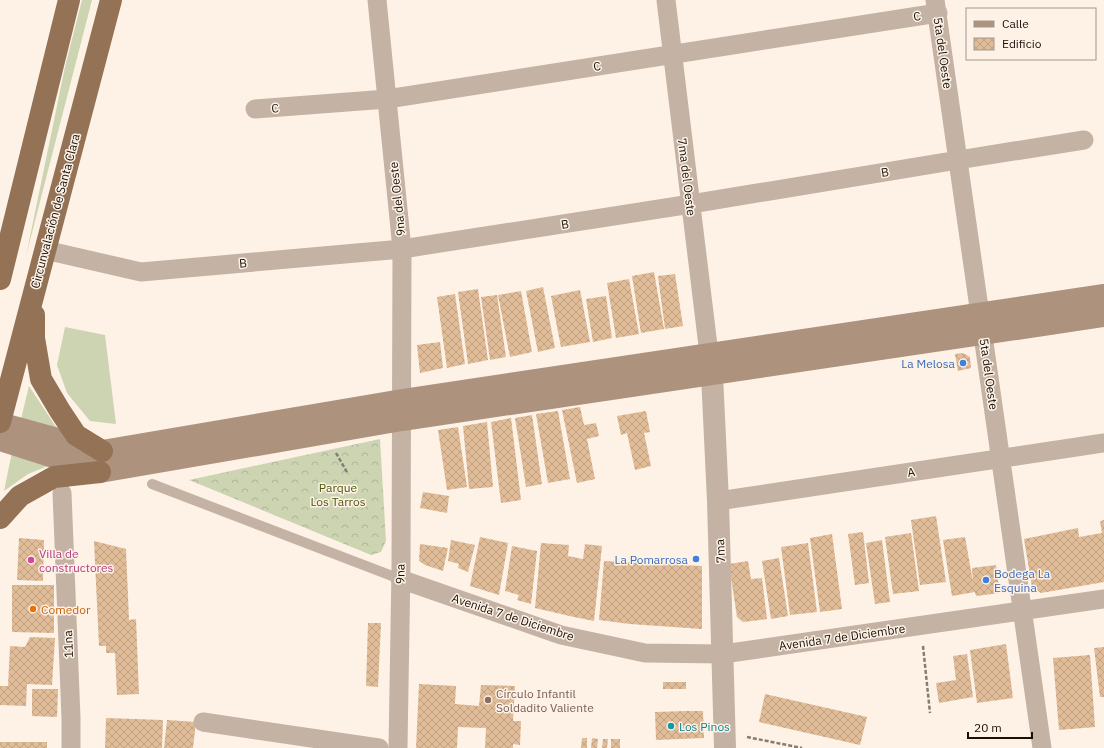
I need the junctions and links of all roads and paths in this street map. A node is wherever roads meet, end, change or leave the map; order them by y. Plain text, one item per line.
1 (69, 0) edge
2 (111, 0) edge
3 (377, 0) edge
4 (666, 0) edge
5 (936, 6) edge
6 (672, 54) junction
7 (387, 99) junction
8 (254, 109) dead end
9 (1084, 140) dead end
10 (958, 160) junction
11 (691, 204) junction
12 (402, 249) junction
13 (45, 250) junction
14 (0, 277) edge
15 (33, 292) junction
16 (1104, 295) edge
17 (1104, 316) edge
18 (982, 325) junction
19 (710, 364) junction
20 (402, 410) junction
21 (0, 422) edge
22 (0, 440) edge
23 (1104, 443) edge
24 (334, 449) dead end
25 (102, 451) junction
26 (1001, 458) junction
27 (100, 472) junction
28 (348, 474) dead end
29 (152, 484) dead end
30 (62, 493) dead end
31 (718, 501) junction
32 (0, 518) edge
33 (400, 579) junction
34 (1104, 599) edge
35 (1023, 611) junction
36 (921, 626) junction
37 (723, 654) junction
38 (930, 713) dead end
39 (204, 722) dead end
40 (725, 741) edge
41 (71, 748) edge
42 (379, 748) edge
43 (398, 748) edge
44 (802, 748) edge
45 (1042, 748) edge

1 - 14 highway
2 - 13 highway, Circunvalación de Santa Clara
3 - 7 street, 9na del Oeste
4 - 6 street, 7ma del Oeste
5 - 6 street, C
5 - 10 street, 5ta del Oeste
6 - 7 street, C
6 - 11 street, 7ma del Oeste
7 - 8 street, C
7 - 12 street, 9na del Oeste
9 - 10 street, B
10 - 11 street, B
10 - 18 street, 5ta del Oeste
11 - 12 street, B
11 - 19 street, 7ma del Oeste
12 - 13 street, B
12 - 20 street, 9na del Oeste
13 - 15 highway, Circunvalación de Santa Clara
15 - 21 highway, Circunvalación de Santa Clara
15 - 25 highway
16 - 18 main road
17 - 18 main road
18 - 19 main road
18 - 26 street, 5ta del Oeste
19 - 20 main road
19 - 31 street, 7ma
20 - 25 main road
20 - 27 main road
20 - 33 street, 9na
21 - 25 main road
22 - 27 main road
23 - 26 street, A
24 - 28 path
26 - 31 street, A
26 - 35 street, 5ta del Oeste
27 - 32 highway
29 - 33 lane, Avenida 7 de Diciembre
30 - 41 street, 11na
31 - 37 street, 7ma
33 - 37 street, Avenida 7 de Diciembre
33 - 43 street, 9na
34 - 35 street, Avenida 7 de Diciembre
35 - 36 street, Avenida 7 de Diciembre
35 - 45 street, 5ta del Oeste
36 - 37 street, Avenida 7 de Diciembre
36 - 38 path
37 - 40 street, 7ma
39 - 42 street
40 - 44 path

